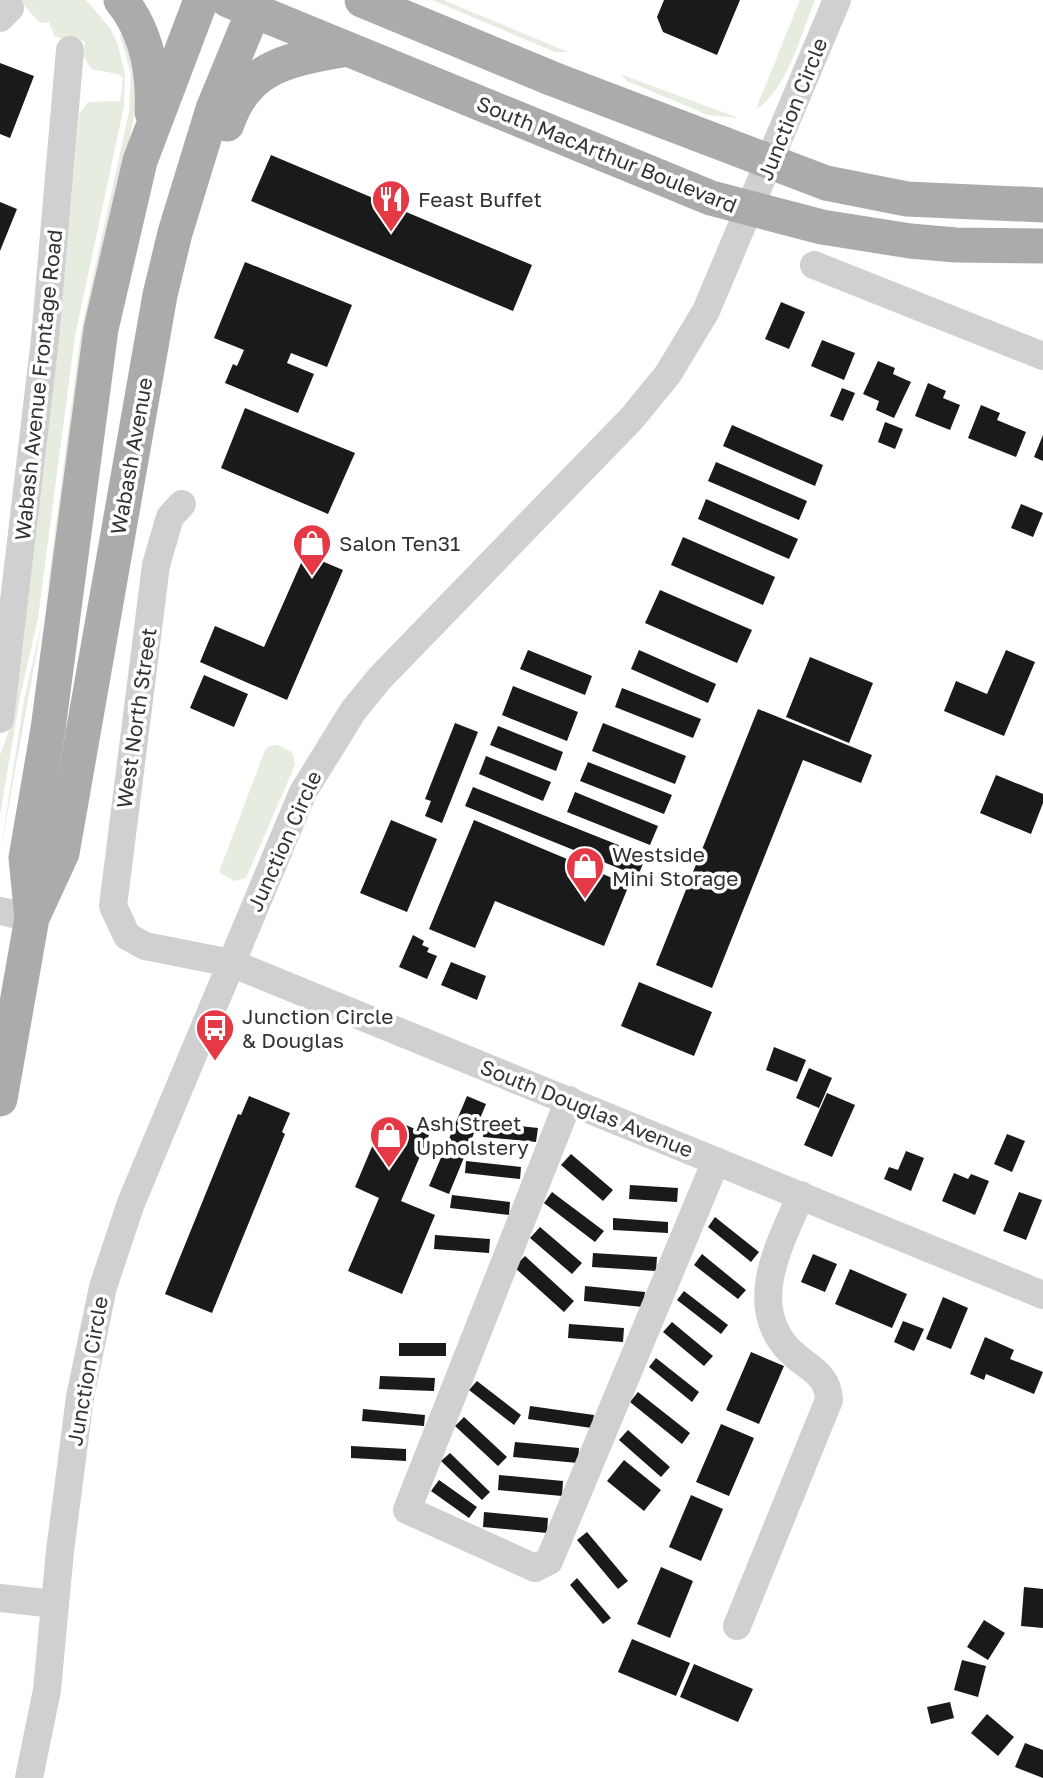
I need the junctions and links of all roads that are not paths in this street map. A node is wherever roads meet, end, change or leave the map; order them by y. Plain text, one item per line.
1 (121, 0) edge
2 (201, 0) edge
3 (836, 0) edge
4 (370, 2) edge
5 (246, 4) edge
6 (346, 49) junction
7 (70, 50) dead end
8 (143, 153) junction
9 (770, 164) junction
10 (1043, 205) edge
11 (750, 210) junction
12 (1043, 246) edge
13 (814, 265) dead end
14 (150, 350) junction
15 (1043, 356) edge
16 (182, 504) dead end
17 (0, 719) edge
18 (16, 914) edge
19 (127, 936) joint
20 (231, 963) junction
21 (0, 1099) edge
22 (569, 1100) junction
23 (716, 1161) junction
24 (801, 1195) junction
25 (1043, 1295) edge
26 (0, 1598) edge
27 (54, 1604) junction
28 (737, 1626) dead end
29 (29, 1778) edge

1 - 8 main road
2 - 8 main road, Wabash Avenue
3 - 9 street, Junction Circle
4 - 9 main road
5 - 6 main road, South MacArthur Boulevard
5 - 14 main road, Wabash Avenue
6 - 11 main road, South MacArthur Boulevard
6 - 14 main road
7 - 17 street, Wabash Avenue Frontage Road
8 - 18 main road, Wabash Avenue
9 - 10 main road
9 - 11 street, Junction Circle
11 - 12 main road, South MacArthur Boulevard
11 - 20 street, Junction Circle
13 - 15 street
14 - 18 main road, Wabash Avenue
16 - 19 street, West North Street
18 - 21 main road, Wabash Avenue
19 - 20 street, South Douglas Avenue
20 - 22 street, South Douglas Avenue
20 - 27 street, Junction Circle
22 - 23 street, South Douglas Avenue
22 - 23 street
23 - 24 street, South Douglas Avenue
24 - 25 street, South Douglas Avenue
24 - 28 street
26 - 27 street
27 - 29 street, Junction Circle

